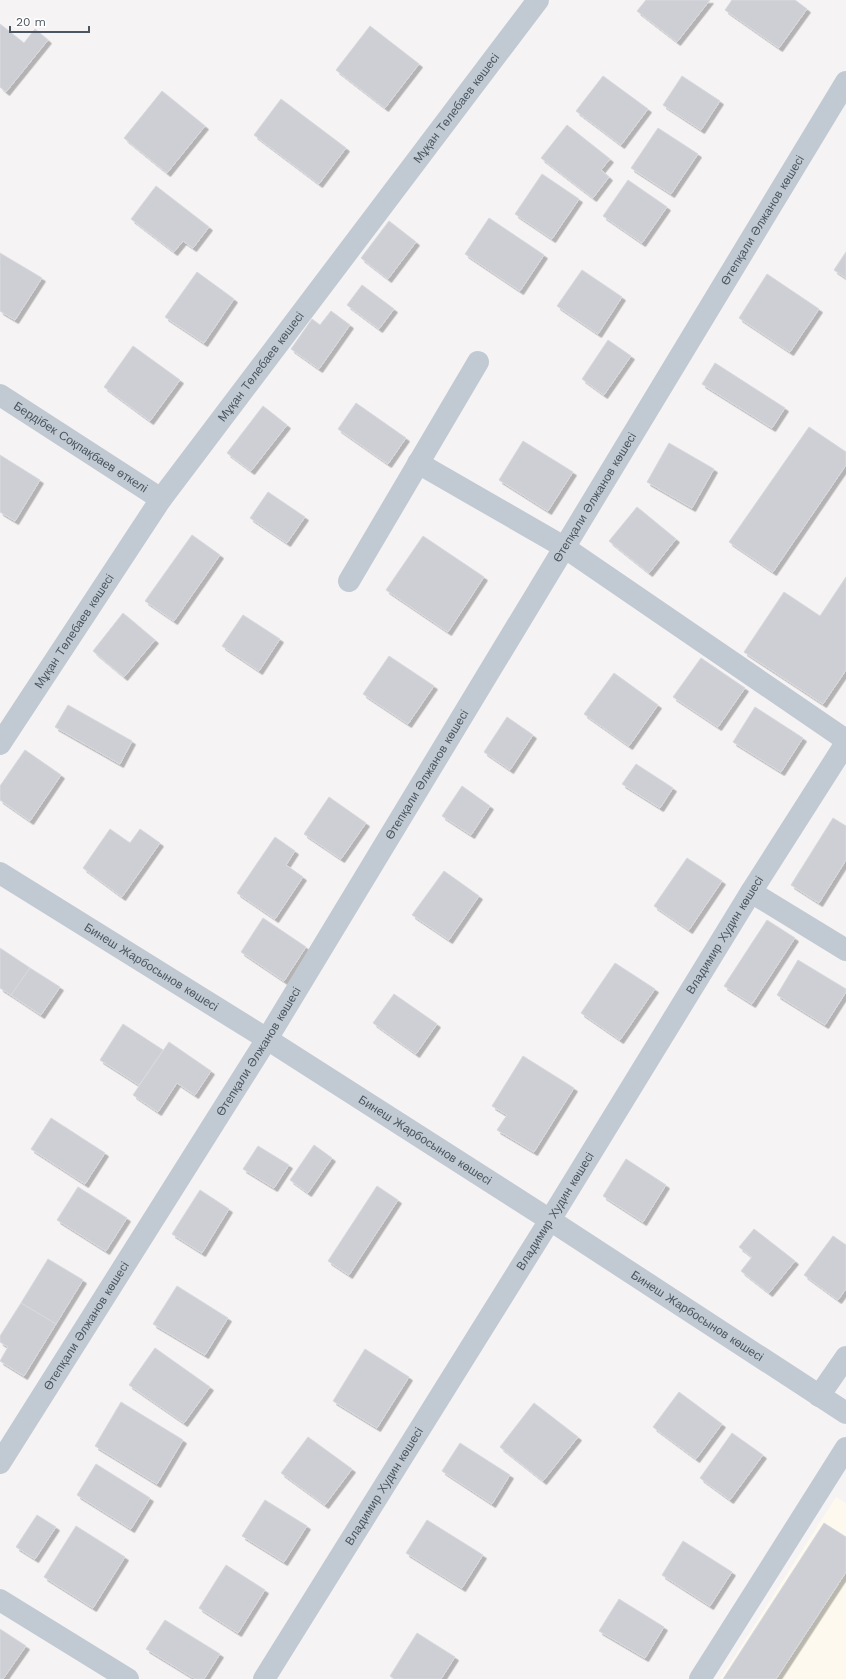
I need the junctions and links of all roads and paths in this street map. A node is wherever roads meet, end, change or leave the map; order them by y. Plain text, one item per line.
1 (538, 0) edge
2 (846, 82) edge
3 (478, 362) dead end
4 (0, 395) edge
5 (418, 463) junction
6 (161, 499) junction
7 (564, 547) junction
8 (349, 581) dead end
9 (846, 740) edge
10 (846, 743) edge
11 (0, 744) edge
12 (0, 873) edge
13 (752, 892) junction
14 (846, 950) edge
15 (267, 1039) junction
16 (550, 1220) junction
17 (846, 1357) edge
18 (819, 1396) junction
19 (846, 1413) edge
20 (846, 1448) edge
21 (0, 1463) edge
22 (0, 1600) edge
23 (128, 1679) edge
24 (264, 1679) edge
25 (700, 1679) edge

1 - 6 street, Мұқан Төлебаев көшесі
2 - 7 street, Өтепқали Әлжанов көшесі
3 - 5 street
4 - 6 street, Бердібек Соқпақбаев өткелі
5 - 7 street
5 - 8 street
6 - 11 street, Мұқан Төлебаев көшесі
7 - 9 street
7 - 15 street, Өтепқали Әлжанов көшесі
10 - 13 street, Владимир Худин көшесі
12 - 15 street, Бинеш Жарбосынов көшесі
13 - 14 street
13 - 16 street, Владимир Худин көшесі
15 - 16 street, Бинеш Жарбосынов көшесі
15 - 21 street, Өтепқали Әлжанов көшесі
16 - 18 street, Бинеш Жарбосынов көшесі
16 - 24 street, Владимир Худин көшесі
17 - 18 street
18 - 19 street, Бинеш Жарбосынов көшесі
20 - 25 street
22 - 23 street

